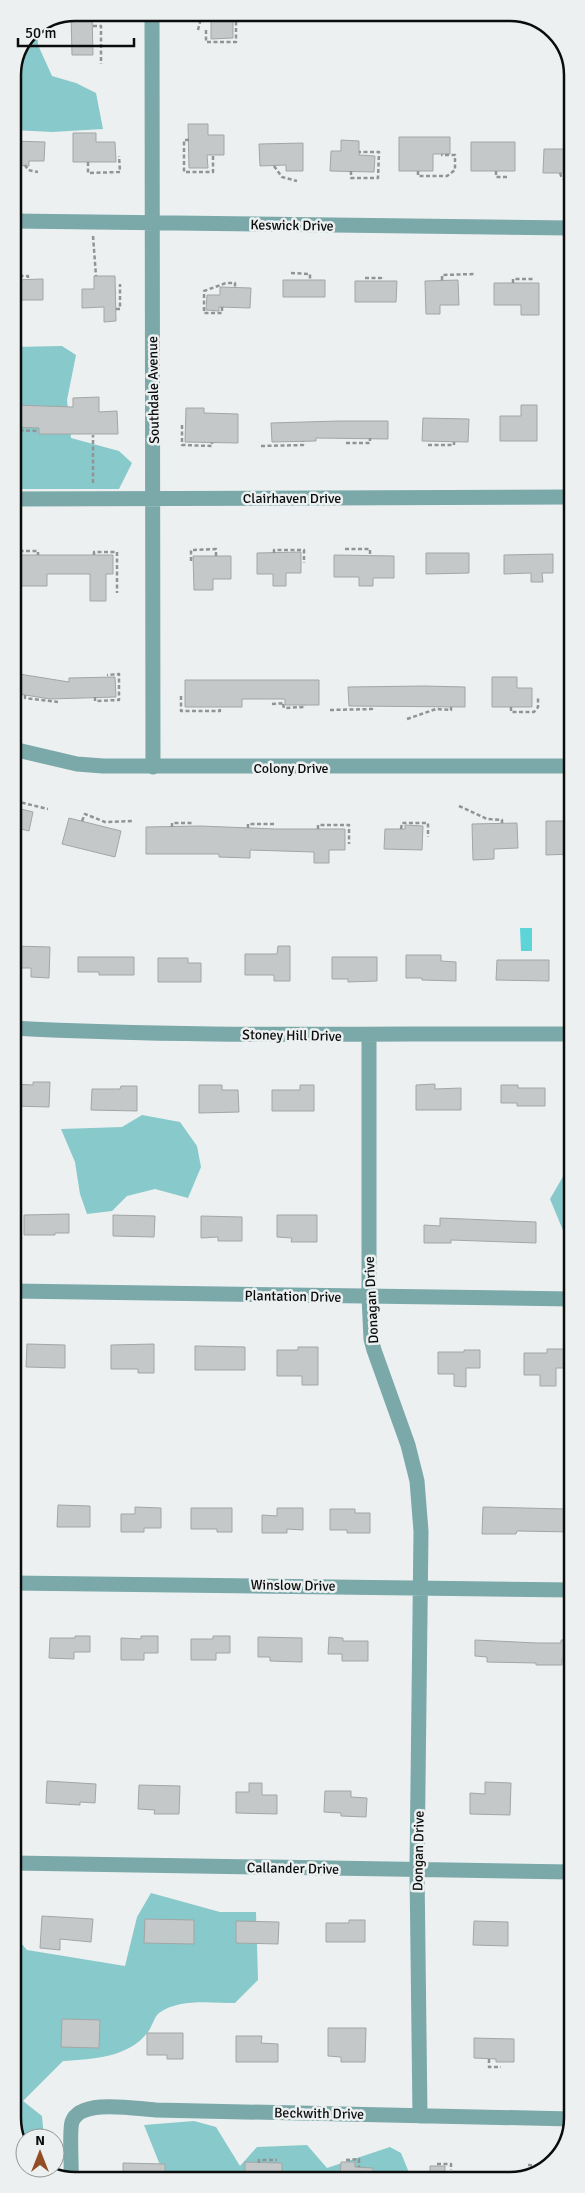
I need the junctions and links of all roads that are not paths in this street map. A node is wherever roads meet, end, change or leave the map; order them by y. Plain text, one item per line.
1 (152, 21) edge
2 (21, 221) edge
3 (153, 223) junction
4 (564, 228) edge
5 (564, 496) edge
6 (154, 497) junction
7 (21, 499) edge
8 (21, 752) edge
9 (564, 766) edge
10 (153, 767) junction
11 (21, 1028) edge
12 (564, 1034) edge
13 (369, 1036) junction
14 (21, 1291) edge
15 (369, 1297) junction
16 (564, 1299) edge
17 (21, 1583) edge
18 (420, 1587) junction
19 (564, 1590) edge
20 (21, 1863) edge
21 (417, 1869) junction
22 (564, 1872) edge
23 (420, 2116) junction
24 (564, 2118) edge
25 (72, 2172) edge

1 - 3 street, Southdale Avenue
2 - 3 street, Keswick Drive
3 - 4 street, Keswick Drive
3 - 6 street, Southdale Avenue
5 - 6 street, Clairhaven Drive
6 - 7 street, Clairhaven Drive
6 - 10 street, Southdale Avenue
8 - 10 street, Colony Drive
9 - 10 street, Colony Drive
11 - 13 street, Stoney Hill Drive
12 - 13 street, Stoney Hill Drive
13 - 15 street, Donagan Drive
14 - 15 street, Plantation Drive
15 - 16 street, Plantation Drive
15 - 18 street, Donagan Drive
17 - 18 street, Winslow Drive
18 - 19 street, Winslow Drive
18 - 21 street, Dongan Drive
20 - 21 street, Callander Drive
21 - 22 street, Callander Drive
21 - 23 street, Dongan Drive
23 - 24 street, Beckwith Drive
23 - 25 street, Beckwith Drive

